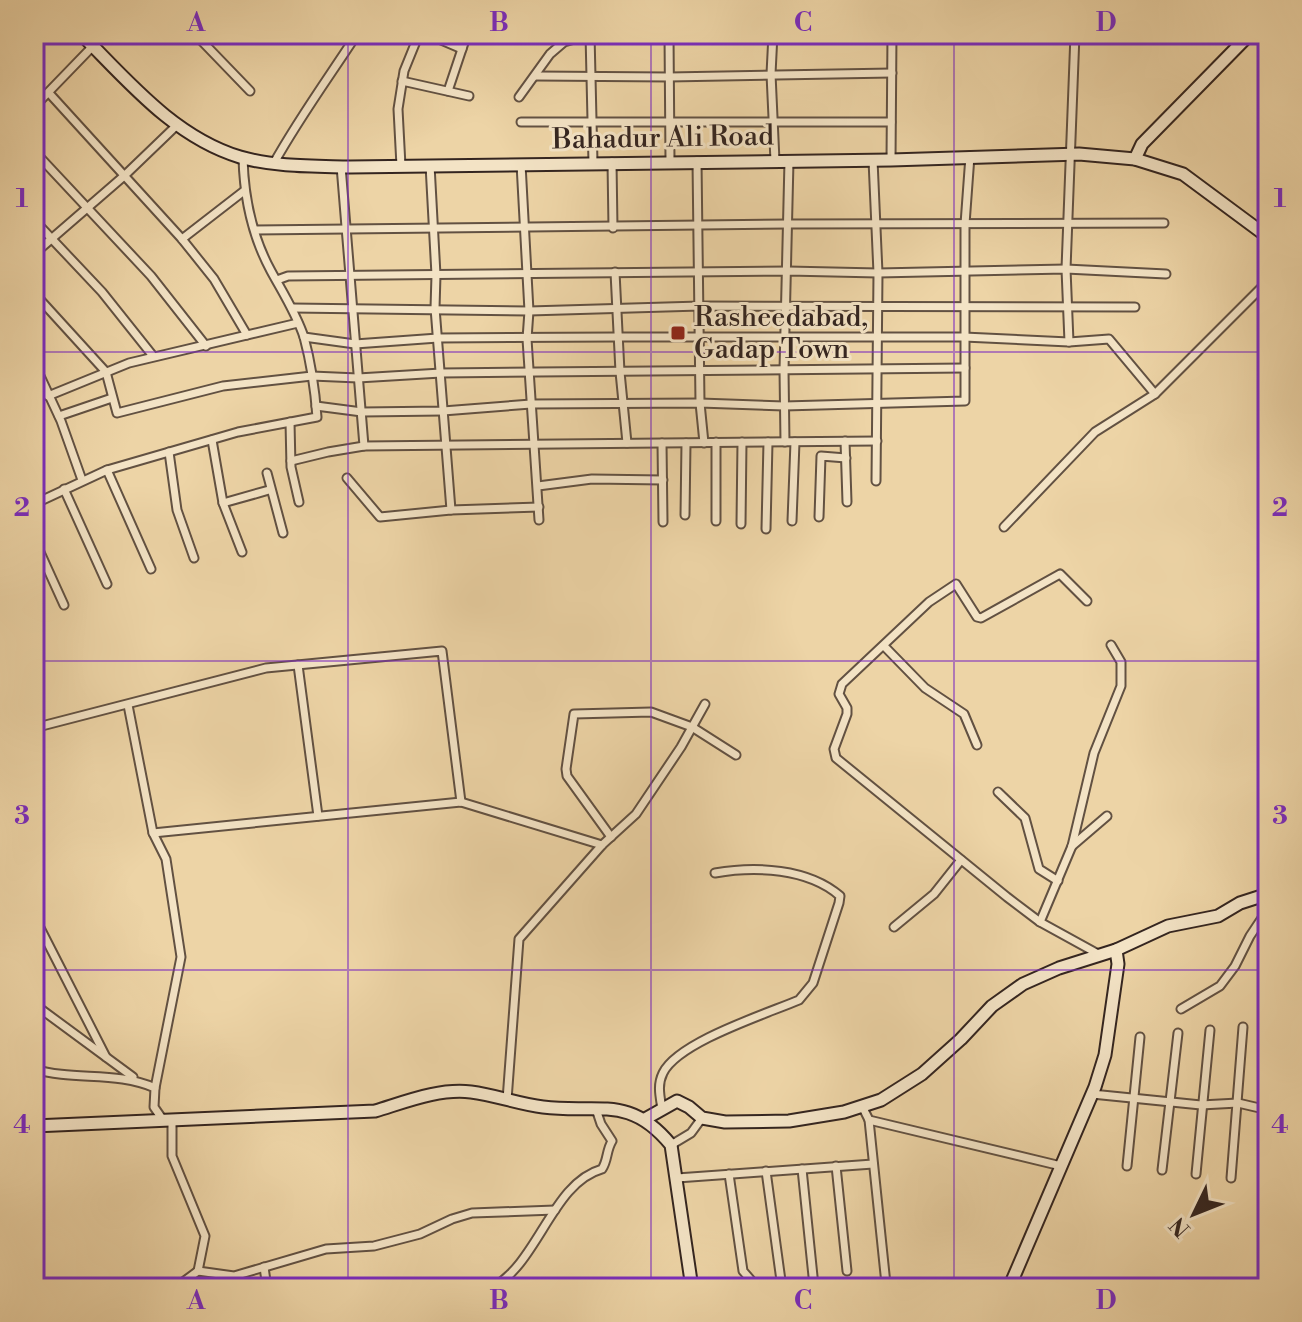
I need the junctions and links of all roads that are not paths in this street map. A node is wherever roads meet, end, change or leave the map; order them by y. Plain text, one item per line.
1 (81, 34) edge
2 (195, 34) edge
3 (357, 34) edge
4 (419, 34) edge
5 (427, 34) edge
6 (467, 34) edge
7 (591, 34) edge
8 (669, 34) edge
9 (773, 34) edge
10 (892, 34) edge
11 (1075, 34) edge
12 (1250, 34) edge
13 (93, 46) junction
14 (462, 49) junction
15 (892, 73) junction
16 (771, 74) junction
17 (536, 76) junction
18 (591, 76) junction
19 (669, 77) junction
20 (402, 81) junction
21 (250, 91) dead end
22 (448, 91) junction
23 (49, 93) junction
24 (469, 96) dead end
25 (519, 97) dead end
26 (34, 107) edge
27 (521, 122) dead end
28 (592, 122) junction
29 (773, 122) junction
30 (891, 122) junction
31 (670, 123) junction
32 (176, 126) junction
33 (34, 151) edge
34 (1069, 154) junction
35 (970, 156) junction
36 (243, 158) junction
37 (1135, 159) junction
38 (873, 160) junction
39 (891, 160) junction
40 (670, 161) junction
41 (697, 161) junction
42 (775, 161) junction
43 (789, 161) junction
44 (612, 162) junction
45 (274, 163) junction
46 (593, 163) junction
47 (521, 164) junction
48 (430, 165) junction
49 (341, 166) junction
50 (401, 166) junction
51 (124, 176) junction
52 (244, 191) junction
53 (85, 208) junction
54 (34, 220) edge
55 (1164, 223) dead end
56 (788, 224) junction
57 (965, 224) junction
58 (1067, 224) junction
59 (876, 225) junction
60 (699, 226) junction
61 (346, 228) junction
62 (613, 228) junction
63 (434, 229) junction
64 (525, 229) junction
65 (255, 230) junction
66 (1268, 237) edge
67 (51, 238) junction
68 (182, 239) junction
69 (34, 254) edge
70 (1066, 269) junction
71 (788, 271) junction
72 (965, 271) junction
73 (615, 272) junction
74 (700, 272) junction
75 (527, 273) junction
76 (878, 273) junction
77 (1166, 274) dead end
78 (350, 275) junction
79 (436, 275) junction
80 (277, 280) junction
81 (1268, 281) edge
82 (34, 293) edge
83 (700, 306) junction
84 (786, 306) junction
85 (878, 306) junction
86 (616, 307) junction
87 (965, 307) junction
88 (1068, 307) junction
89 (1135, 307) dead end
90 (292, 308) junction
91 (352, 308) junction
92 (435, 308) junction
93 (529, 311) junction
94 (298, 323) junction
95 (247, 335) junction
96 (304, 337) junction
97 (617, 337) junction
98 (700, 337) junction
99 (784, 337) junction
100 (878, 337) junction
101 (964, 337) junction
102 (438, 338) junction
103 (527, 339) junction
104 (1069, 342) junction
105 (355, 344) junction
106 (206, 346) junction
107 (153, 356) junction
108 (34, 363) edge
109 (965, 368) junction
110 (784, 370) junction
111 (877, 370) junction
112 (701, 371) junction
113 (106, 372) junction
114 (530, 372) junction
115 (620, 372) junction
116 (441, 373) junction
117 (312, 376) junction
118 (358, 378) junction
119 (1155, 394) junction
120 (48, 396) junction
121 (112, 398) junction
122 (700, 403) junction
123 (877, 403) junction
124 (531, 404) junction
125 (624, 404) junction
126 (316, 406) junction
127 (784, 406) junction
128 (443, 411) junction
129 (362, 412) junction
130 (59, 416) junction
131 (290, 422) junction
132 (212, 440) junction
133 (845, 441) junction
134 (877, 441) junction
135 (716, 442) junction
136 (742, 442) junction
137 (768, 442) junction
138 (785, 442) junction
139 (795, 442) junction
140 (627, 443) junction
141 (662, 443) junction
142 (686, 443) junction
143 (704, 443) junction
144 (536, 444) junction
145 (447, 445) junction
146 (364, 446) junction
147 (169, 452) junction
148 (846, 458) junction
149 (291, 461) junction
150 (107, 470) junction
151 (267, 473) dead end
152 (347, 478) dead end
153 (82, 480) junction
154 (663, 480) junction
155 (876, 481) dead end
156 (538, 486) junction
157 (64, 489) junction
158 (269, 490) junction
159 (299, 502) dead end
160 (847, 502) dead end
161 (223, 503) junction
162 (34, 504) edge
163 (539, 507) junction
164 (451, 510) junction
165 (685, 515) dead end
166 (819, 517) dead end
167 (539, 520) dead end
168 (716, 521) dead end
169 (792, 521) dead end
170 (663, 522) dead end
171 (741, 524) dead end
172 (1004, 527) dead end
173 (766, 529) dead end
174 (283, 533) dead end
175 (34, 539) edge
176 (242, 552) dead end
177 (194, 558) dead end
178 (151, 569) dead end
179 (107, 584) dead end
180 (1087, 601) dead end
181 (64, 605) dead end
182 (1111, 645) dead end
183 (884, 646) junction
184 (298, 665) junction
185 (705, 704) dead end
186 (128, 705) junction
187 (692, 727) junction
188 (34, 728) edge
189 (977, 745) dead end
190 (736, 755) dead end
191 (998, 792) dead end
192 (461, 802) junction
193 (318, 816) junction
194 (1107, 816) dead end
195 (153, 833) junction
196 (611, 837) junction
197 (602, 845) junction
198 (1072, 846) junction
199 (961, 860) junction
200 (715, 873) dead end
201 (1058, 881) junction
202 (1268, 894) edge
203 (1268, 909) edge
204 (34, 916) edge
205 (1040, 922) junction
206 (894, 927) dead end
207 (1116, 950) junction
208 (1100, 955) junction
209 (34, 1004) edge
210 (1181, 1009) dead end
211 (1243, 1027) dead end
212 (1210, 1030) dead end
213 (1178, 1033) dead end
214 (1140, 1037) dead end
215 (106, 1057) junction
216 (34, 1069) edge
217 (134, 1078) junction
218 (155, 1088) junction
219 (1092, 1094) junction
220 (1132, 1099) junction
221 (507, 1100) junction
222 (1170, 1102) junction
223 (1238, 1103) junction
224 (1201, 1105) junction
225 (862, 1106) junction
226 (596, 1109) junction
227 (662, 1109) junction
228 (1268, 1110) edge
229 (702, 1118) junction
230 (1268, 1118) edge
231 (645, 1119) junction
232 (168, 1120) junction
233 (869, 1120) junction
234 (34, 1126) edge
235 (671, 1145) junction
236 (873, 1164) junction
237 (836, 1166) junction
238 (1061, 1166) junction
239 (1127, 1166) dead end
240 (802, 1169) junction
241 (1162, 1170) dead end
242 (766, 1171) junction
243 (729, 1174) junction
244 (1196, 1174) dead end
245 (677, 1178) junction
246 (1231, 1178) dead end
247 (1263, 1182) dead end
248 (555, 1210) junction
249 (264, 1267) junction
250 (198, 1271) junction
251 (847, 1271) dead end
252 (886, 1284) dead end
253 (814, 1286) edge
254 (757, 1287) edge
255 (175, 1288) edge
256 (267, 1288) edge
257 (492, 1288) edge
258 (692, 1288) edge
259 (782, 1288) edge
260 (1009, 1288) edge

1 - 13 street, Bahadur Ali Road
2 - 21 street
3 - 45 street
4 - 20 street
5 - 14 street
6 - 14 street
7 - 17 street
7 - 18 street
8 - 19 street
9 - 16 street
10 - 15 street
11 - 34 street
12 - 37 street
13 - 23 street
13 - 32 street, Bahadur Ali Road
14 - 22 street
15 - 16 street
15 - 30 street
16 - 19 street
16 - 29 street
17 - 18 street
17 - 25 street
18 - 19 street
18 - 28 street
19 - 31 street
20 - 22 street
20 - 50 street
22 - 24 street
23 - 26 street
23 - 51 street
27 - 28 street
28 - 31 street
28 - 46 street
29 - 30 street
29 - 31 street
29 - 42 street
30 - 39 street
31 - 40 street
32 - 36 street, Bahadur Ali Road
32 - 51 street
33 - 53 street
34 - 35 street, Bahadur Ali Road
34 - 37 street, Bahadur Ali Road
34 - 58 street
35 - 39 street, Bahadur Ali Road
35 - 57 street
36 - 45 street, Bahadur Ali Road
36 - 52 street
37 - 66 street, Bahadur Ali Road
38 - 39 street, Bahadur Ali Road
38 - 43 street, Bahadur Ali Road
38 - 59 street
40 - 41 street, Bahadur Ali Road
40 - 44 street, Bahadur Ali Road
41 - 42 street, Bahadur Ali Road
41 - 60 street
42 - 43 street, Bahadur Ali Road
43 - 56 street
44 - 46 street, Bahadur Ali Road
44 - 62 street
45 - 49 street, Bahadur Ali Road
46 - 47 street, Bahadur Ali Road
47 - 48 street, Bahadur Ali Road
47 - 64 street
48 - 50 street, Bahadur Ali Road
48 - 63 street
49 - 50 street, Bahadur Ali Road
49 - 61 street
51 - 53 street
51 - 68 street
52 - 65 street
52 - 68 street
53 - 67 street
53 - 106 street
54 - 67 street
55 - 58 street
56 - 59 street
56 - 60 street
56 - 71 street
57 - 58 street
57 - 59 street
57 - 72 street
58 - 70 street
59 - 76 street
60 - 62 street
60 - 74 street
61 - 63 street
61 - 65 street
61 - 78 street
62 - 64 street
63 - 64 street
63 - 79 street
64 - 75 street
65 - 80 street
67 - 69 street
67 - 107 street
68 - 95 street
70 - 72 street
70 - 77 street
70 - 88 street
71 - 74 street
71 - 76 street
71 - 84 street
72 - 76 street
72 - 87 street
73 - 74 street
73 - 75 street
73 - 86 street
74 - 83 street
75 - 79 street
75 - 93 street
76 - 85 street
78 - 79 street
78 - 80 street
78 - 91 street
79 - 92 street
80 - 90 street
81 - 119 street
82 - 113 street
83 - 84 street
83 - 86 street
83 - 98 street
84 - 85 street
84 - 99 street
85 - 87 street
85 - 100 street
86 - 93 street
86 - 97 street
87 - 88 street
87 - 101 street
88 - 89 street
88 - 104 street
90 - 91 street
90 - 94 street
91 - 92 street
91 - 105 street
92 - 93 street
92 - 102 street
93 - 103 street
94 - 95 street
94 - 96 street
95 - 106 street
96 - 105 street
96 - 117 street
97 - 98 street
97 - 103 street
97 - 115 street
98 - 99 street
98 - 112 street
99 - 100 street
99 - 110 street
100 - 101 street
100 - 111 street
101 - 104 street
101 - 109 street
102 - 103 street
102 - 105 street
102 - 116 street
103 - 114 street
104 - 119 street
105 - 118 street
106 - 107 street
107 - 113 street
108 - 120 street
109 - 111 street
109 - 123 street
110 - 111 street
110 - 112 street
110 - 127 street
111 - 123 street
112 - 115 street
112 - 122 street
113 - 120 street
113 - 121 street
114 - 115 street
114 - 116 street
114 - 124 street
115 - 125 street
116 - 118 street
116 - 128 street
117 - 118 street
117 - 121 street
117 - 126 street
118 - 129 street
119 - 172 street
120 - 130 street
121 - 130 street
122 - 125 street
122 - 127 street
122 - 143 street
123 - 127 street
123 - 134 street
124 - 125 street
124 - 128 street
124 - 144 street
125 - 140 street
126 - 129 street
126 - 131 street
127 - 138 street
128 - 129 street
128 - 145 street
129 - 146 street
130 - 153 street
131 - 132 street
131 - 149 street
132 - 147 street
132 - 161 street
133 - 134 street
133 - 139 street
133 - 148 street
134 - 155 street
135 - 136 street
135 - 143 street
135 - 168 street
136 - 137 street
136 - 171 street
137 - 138 street
137 - 173 street
138 - 139 street
139 - 169 street
140 - 141 street
140 - 144 street
141 - 142 street
141 - 154 street
142 - 143 street
142 - 165 street
144 - 145 street
144 - 156 street
145 - 146 street
145 - 164 street
146 - 149 street
147 - 150 street
147 - 177 street
148 - 160 street
148 - 166 street
149 - 159 street
150 - 153 street
150 - 178 street
151 - 158 street
152 - 164 street
153 - 157 street
154 - 156 street
154 - 170 street
156 - 163 street
157 - 162 street
157 - 179 street
158 - 161 street
158 - 174 street
161 - 176 street
163 - 164 street
163 - 167 street
175 - 181 street
180 - 183 street
182 - 198 street
183 - 189 street
183 - 199 street
184 - 186 street
184 - 192 street
184 - 193 street
185 - 187 street
186 - 188 street
186 - 195 street
187 - 190 street
187 - 196 street
187 - 196 street
191 - 201 street
192 - 193 street
192 - 197 street
193 - 195 street
194 - 198 street
195 - 218 street
196 - 197 street
197 - 221 street
198 - 201 street
199 - 205 street
199 - 206 street
200 - 227 street
201 - 205 street
202 - 207 street
203 - 210 street
204 - 215 street
205 - 208 street
207 - 208 street
207 - 219 street
208 - 225 street
209 - 215 street
211 - 223 street
212 - 224 street
213 - 222 street
214 - 220 street
215 - 217 street
216 - 217 street
217 - 218 street
218 - 232 street
219 - 220 street
219 - 238 street
220 - 222 street
220 - 239 street
221 - 226 street
221 - 232 street
222 - 224 street
222 - 241 street
223 - 224 street
223 - 228 street
223 - 246 street
224 - 244 street
225 - 229 street
225 - 233 street
226 - 231 street
226 - 248 street
227 - 229 street
227 - 231 street
229 - 235 street
230 - 247 street
231 - 235 street
232 - 234 street
232 - 250 street
233 - 236 street
233 - 238 street
235 - 245 street
236 - 237 street
236 - 252 street
237 - 240 street
237 - 251 street
238 - 260 street
240 - 242 street
240 - 253 street
242 - 243 street
242 - 259 street
243 - 245 street
243 - 254 street
245 - 258 street
248 - 249 street
248 - 257 street
249 - 250 street
249 - 256 street
250 - 255 street

